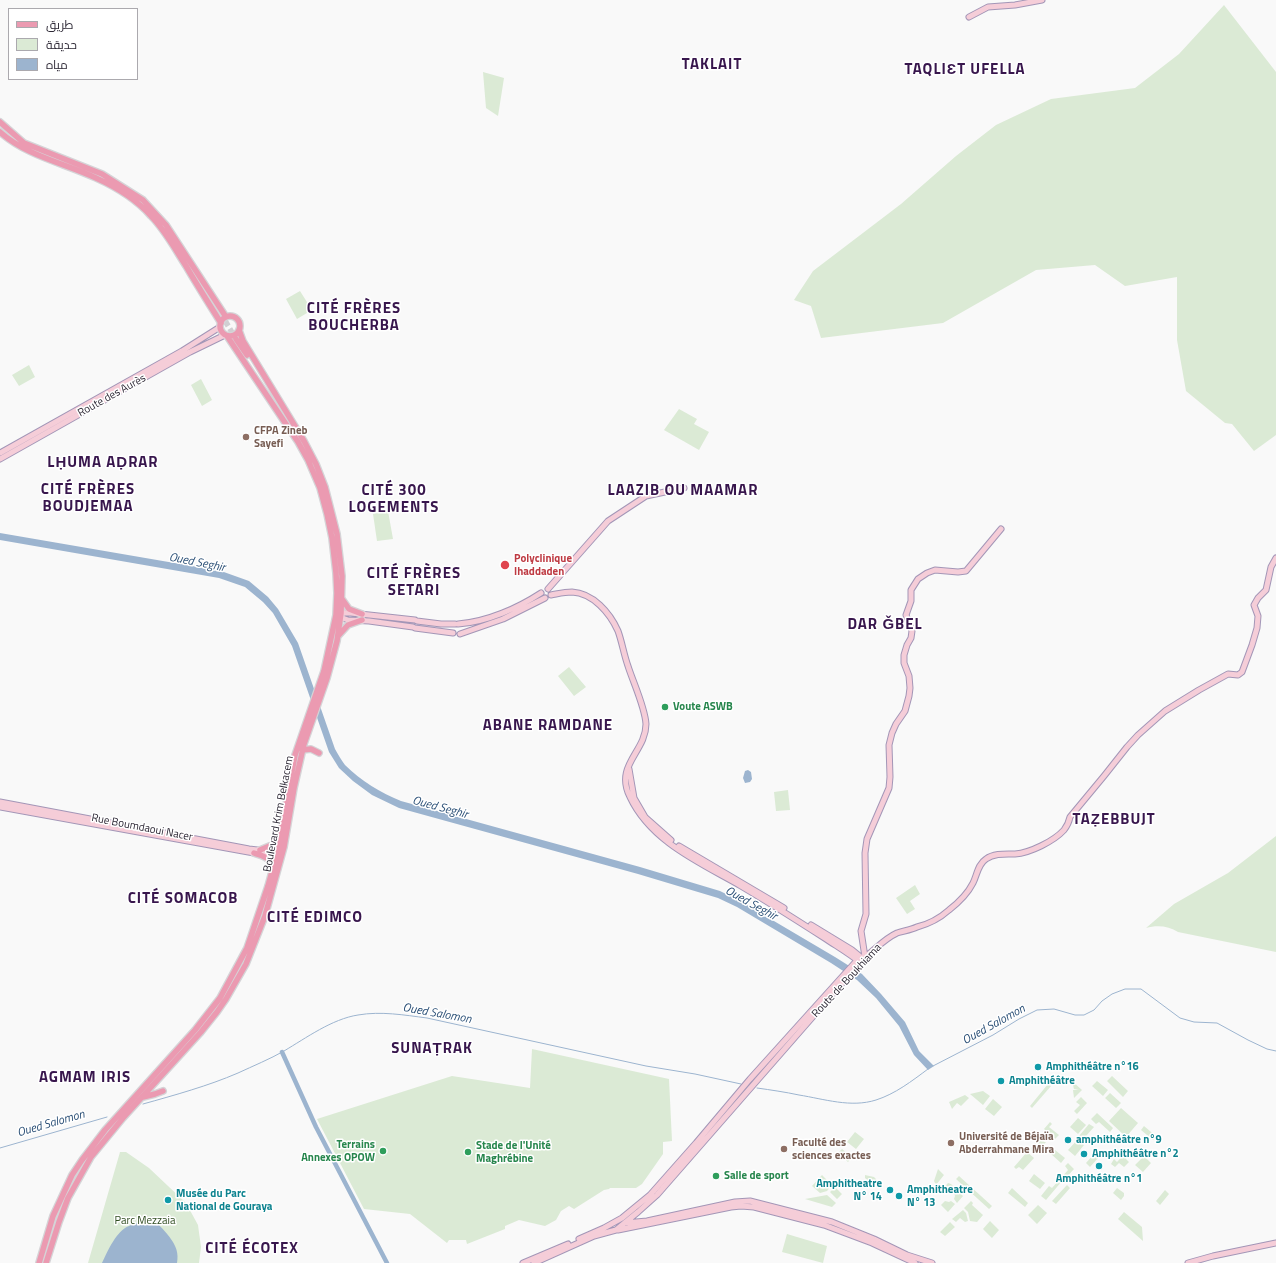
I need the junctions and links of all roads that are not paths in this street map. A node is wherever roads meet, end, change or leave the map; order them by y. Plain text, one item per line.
1 (1042, 0) edge
2 (998, 2) edge
3 (969, 17) dead end
4 (0, 122) edge
5 (0, 132) edge
6 (174, 242) junction
7 (220, 314) tunnel mouth
8 (226, 317) junction
9 (221, 325) junction
10 (239, 330) junction
11 (226, 335) junction
12 (236, 339) tunnel mouth
13 (281, 412) junction
14 (0, 454) edge
15 (0, 459) edge
16 (684, 488) dead end
17 (1001, 529) dead end
18 (1276, 558) edge
19 (548, 589) junction
20 (541, 593) junction
21 (551, 595) junction
22 (342, 598) junction
23 (545, 598) junction
24 (339, 615) junction
25 (362, 617) junction
26 (416, 620) junction
27 (456, 624) junction
28 (414, 627) junction
29 (452, 633) junction
30 (460, 634) junction
31 (338, 636) junction
32 (318, 695) junction
33 (307, 726) junction
34 (302, 750) junction
35 (318, 753) dead end
36 (0, 802) edge
37 (0, 807) edge
38 (280, 834) junction
39 (260, 850) junction
40 (280, 851) junction
41 (254, 853) junction
42 (271, 875) junction
43 (860, 961) junction
44 (746, 1090) junction
45 (163, 1091) dead end
46 (143, 1097) junction
47 (638, 1212) junction
48 (618, 1220) junction
49 (641, 1222) junction
50 (624, 1223) junction
51 (608, 1225) junction
52 (616, 1230) junction
53 (1276, 1243) edge
54 (38, 1263) edge
55 (46, 1263) edge
56 (523, 1263) edge
57 (534, 1263) edge
58 (915, 1263) edge
59 (932, 1263) edge
60 (1188, 1263) edge

1 - 2 street
2 - 3 street
4 - 6 main road
5 - 6 main road
6 - 7 main road
6 - 8 main road
6 - 9 main road
8 - 9 main road
8 - 10 main road
9 - 11 main road
9 - 14 street, Route des Aurès
10 - 11 main road
10 - 13 main road, Boulevard Krim Belkacem
11 - 13 main road, Boulevard Krim Belkacem
11 - 15 street, Route des Aurès
12 - 13 main road
13 - 22 main road, Boulevard Krim Belkacem
13 - 24 main road, Boulevard Krim Belkacem
16 - 19 street
17 - 43 street
18 - 43 street, Route de Boukhiama
19 - 20 street
19 - 21 street
20 - 23 street
20 - 27 street
21 - 23 street
21 - 43 street
22 - 24 main road, Boulevard Krim Belkacem
22 - 25 main road
23 - 30 street
24 - 25 street
24 - 31 main road, Boulevard Krim Belkacem
24 - 32 main road, Boulevard Krim Belkacem
25 - 26 street
25 - 28 street
25 - 31 main road
26 - 27 street
26 - 28 street
27 - 29 street
27 - 30 street
28 - 29 street
29 - 30 street
31 - 32 main road, Boulevard Krim Belkacem
32 - 33 main road, Boulevard Krim Belkacem
33 - 34 main road, Boulevard Krim Belkacem
33 - 38 main road, Boulevard Krim Belkacem
34 - 35 main road
34 - 40 main road, Boulevard Krim Belkacem
36 - 39 street, Rue Boumdaoui Nacer
37 - 41 street, Rue Boumdaoui Nacer
38 - 39 main road
38 - 40 main road, Boulevard Krim Belkacem
39 - 40 street, Rue Boumdaoui Nacer
40 - 41 street, Rue Boumdaoui Nacer
40 - 42 main road, Boulevard Krim Belkacem
40 - 46 main road, Boulevard Krim Belkacem
41 - 42 main road
42 - 54 main road, Boulevard Krim Belkacem
43 - 44 street, Route de Boukhiama
44 - 47 street, Route de Boukhiama
44 - 48 street, Route de Boukhiama
45 - 46 main road
46 - 55 main road, Boulevard Krim Belkacem
47 - 49 street
47 - 50 street, Route de Boukhiama
48 - 50 street
48 - 51 street, Route de Boukhiama
49 - 50 street
49 - 59 street
50 - 52 street, Route de Boukhiama
51 - 52 street
51 - 56 street, Route de Boukhiama
52 - 57 street, Route de Boukhiama
52 - 58 street
53 - 60 street

